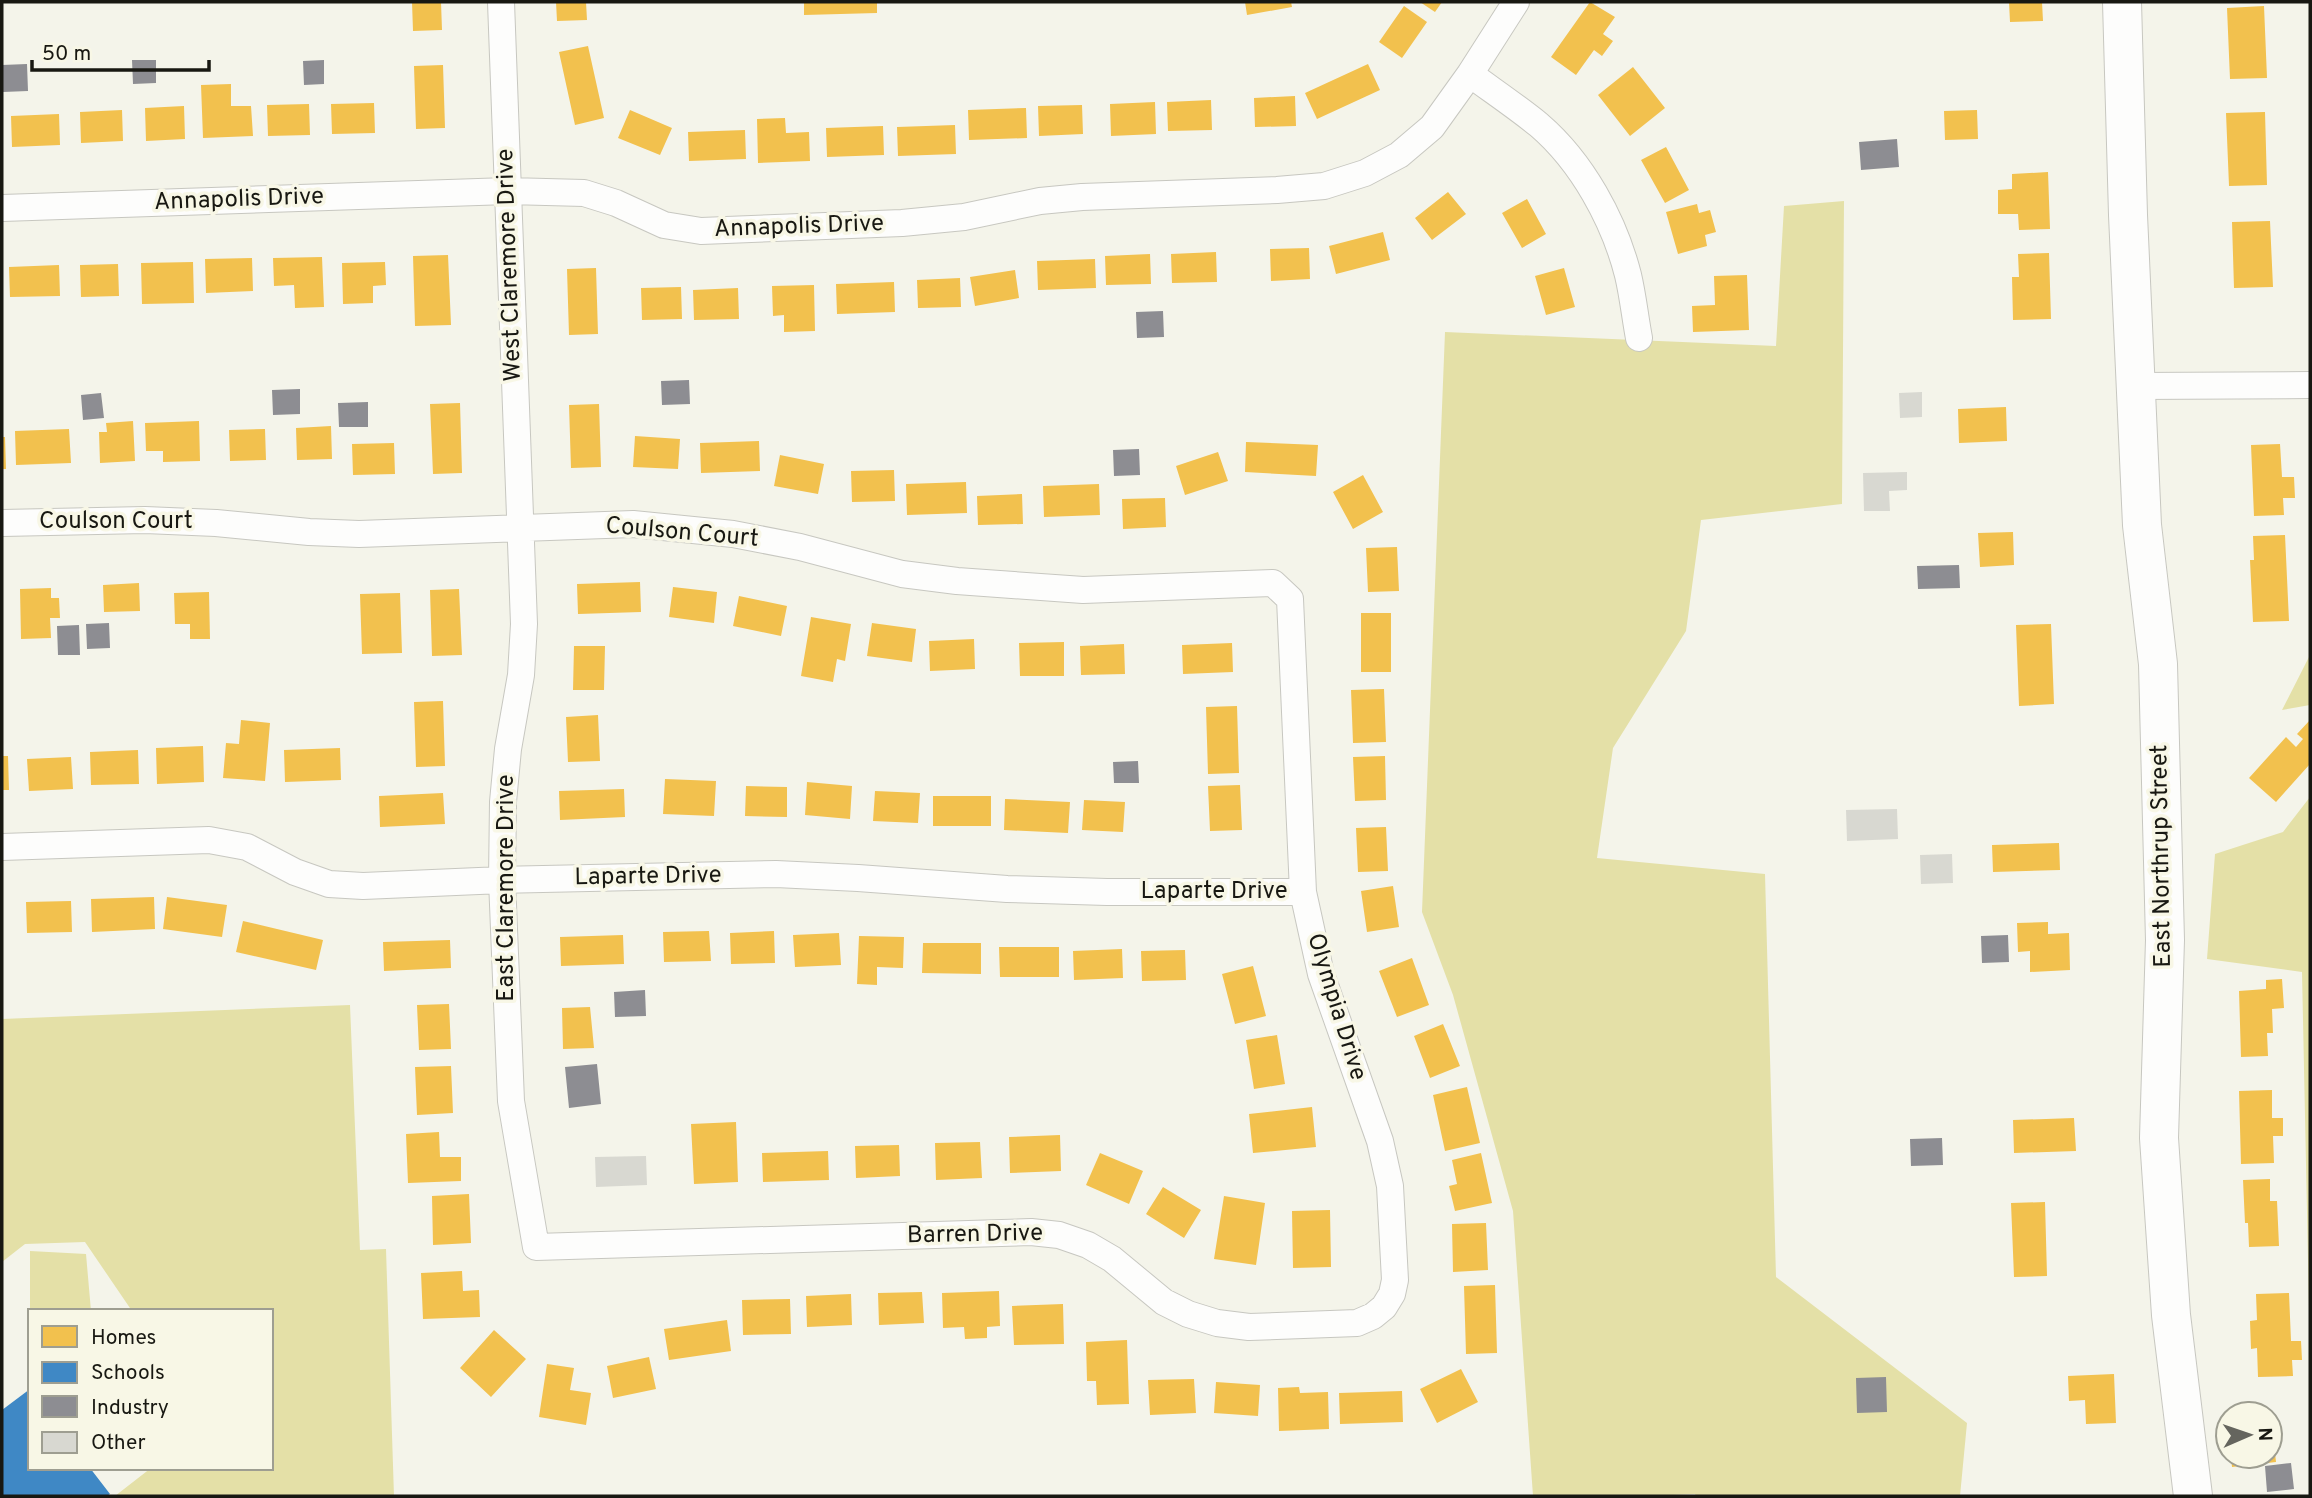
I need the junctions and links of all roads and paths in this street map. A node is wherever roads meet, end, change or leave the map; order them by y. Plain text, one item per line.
1 (502, 2) edge
2 (1516, 2) edge
3 (2122, 2) edge
4 (1470, 74) junction
5 (508, 191) junction
6 (2, 208) edge
7 (1639, 338) dead end
8 (2310, 385) edge
9 (2135, 386) junction
10 (2, 523) edge
11 (519, 528) junction
12 (1273, 583) joint
13 (2, 847) edge
14 (502, 880) junction
15 (1303, 892) junction
16 (536, 1247) joint
17 (1384, 1307) joint
18 (2193, 1496) edge

1 - 5 street, West Claremore Drive
2 - 4 street, Annapolis Drive
3 - 9 street, East Northrup Street
4 - 5 street, Annapolis Drive
4 - 7 street
5 - 6 street, Annapolis Drive
5 - 11 street, West Claremore Drive
8 - 9 street
9 - 18 street, East Northrup Street
10 - 11 street, Coulson Court
11 - 12 street, Coulson Court
11 - 14 street, East Claremore Drive
12 - 15 street, Olympia Drive
13 - 14 street, Laparte Drive
14 - 15 street, Laparte Drive
14 - 16 street, East Claremore Drive
15 - 17 street, Olympia Drive
16 - 17 street, Barren Drive

